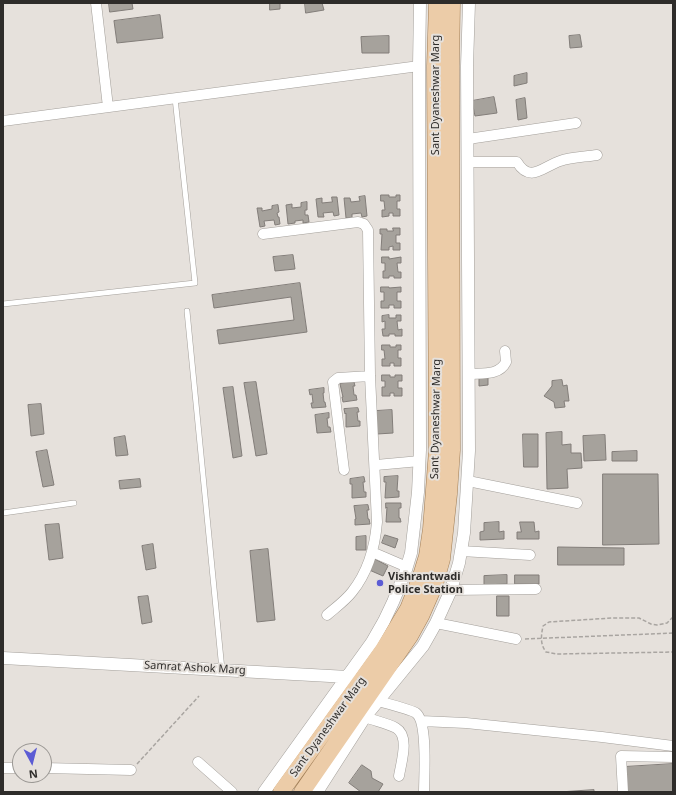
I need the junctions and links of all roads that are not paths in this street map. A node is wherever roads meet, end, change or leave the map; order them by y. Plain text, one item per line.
1 (96, 3) edge
2 (420, 3) edge
3 (437, 3) edge
4 (452, 3) edge
5 (469, 3) edge
6 (419, 66) junction
7 (175, 98) junction
8 (108, 107) junction
9 (3, 122) edge
10 (576, 123) dead end
11 (468, 139) junction
12 (597, 155) dead end
13 (468, 162) junction
14 (263, 234) dead end
15 (3, 304) edge
16 (187, 312) dead end
17 (505, 351) dead end
18 (469, 374) junction
19 (370, 376) junction
20 (420, 461) junction
21 (376, 465) junction
22 (344, 470) dead end
23 (468, 481) junction
24 (74, 503) dead end
25 (577, 503) dead end
26 (3, 513) edge
27 (461, 551) junction
28 (372, 552) junction
29 (530, 555) dead end
30 (407, 567) junction
31 (536, 589) dead end
32 (450, 590) junction
33 (327, 615) dead end
34 (436, 623) junction
35 (516, 639) road end
36 (3, 658) edge
37 (222, 670) junction
38 (364, 688) junction
39 (365, 717) junction
40 (421, 720) junction
41 (660, 745) junction
42 (673, 746) edge
43 (660, 756) junction
44 (673, 757) edge
45 (198, 762) dead end
46 (52, 768) edge
47 (131, 770) road end
48 (399, 776) dead end
49 (232, 792) edge
50 (264, 792) edge
51 (281, 792) edge
52 (302, 792) edge
53 (318, 792) edge
54 (424, 792) edge
55 (623, 792) edge

1 - 8 street
2 - 6 street
3 - 38 main road, Sant Dyaneshwar Marg
4 - 38 main road, Sant Dyaneshwar Marg
5 - 11 street
6 - 7 street
6 - 20 street
7 - 8 street
7 - 15 lane
8 - 9 street
10 - 11 street
11 - 13 street
12 - 13 street
13 - 18 street
14 - 19 street
16 - 37 lane
17 - 18 street
18 - 23 street
19 - 21 street
19 - 22 street
20 - 21 street
20 - 30 street
21 - 28 street
23 - 25 street
23 - 27 street
24 - 26 lane
27 - 29 street
27 - 32 street
28 - 30 street
28 - 33 street
30 - 38 street
31 - 32 street
32 - 34 street
34 - 35 street
34 - 38 street
36 - 37 street, Samrat Ashok Marg
37 - 38 street, Samrat Ashok Marg
38 - 39 street
38 - 40 street
38 - 50 street
38 - 51 main road, Sant Dyaneshwar Marg
38 - 52 main road, Sant Dyaneshwar Marg
39 - 48 street
39 - 53 street
40 - 41 street
40 - 54 street
41 - 42 street
41 - 43 street
43 - 44 street
43 - 55 street
45 - 49 street
46 - 47 street

